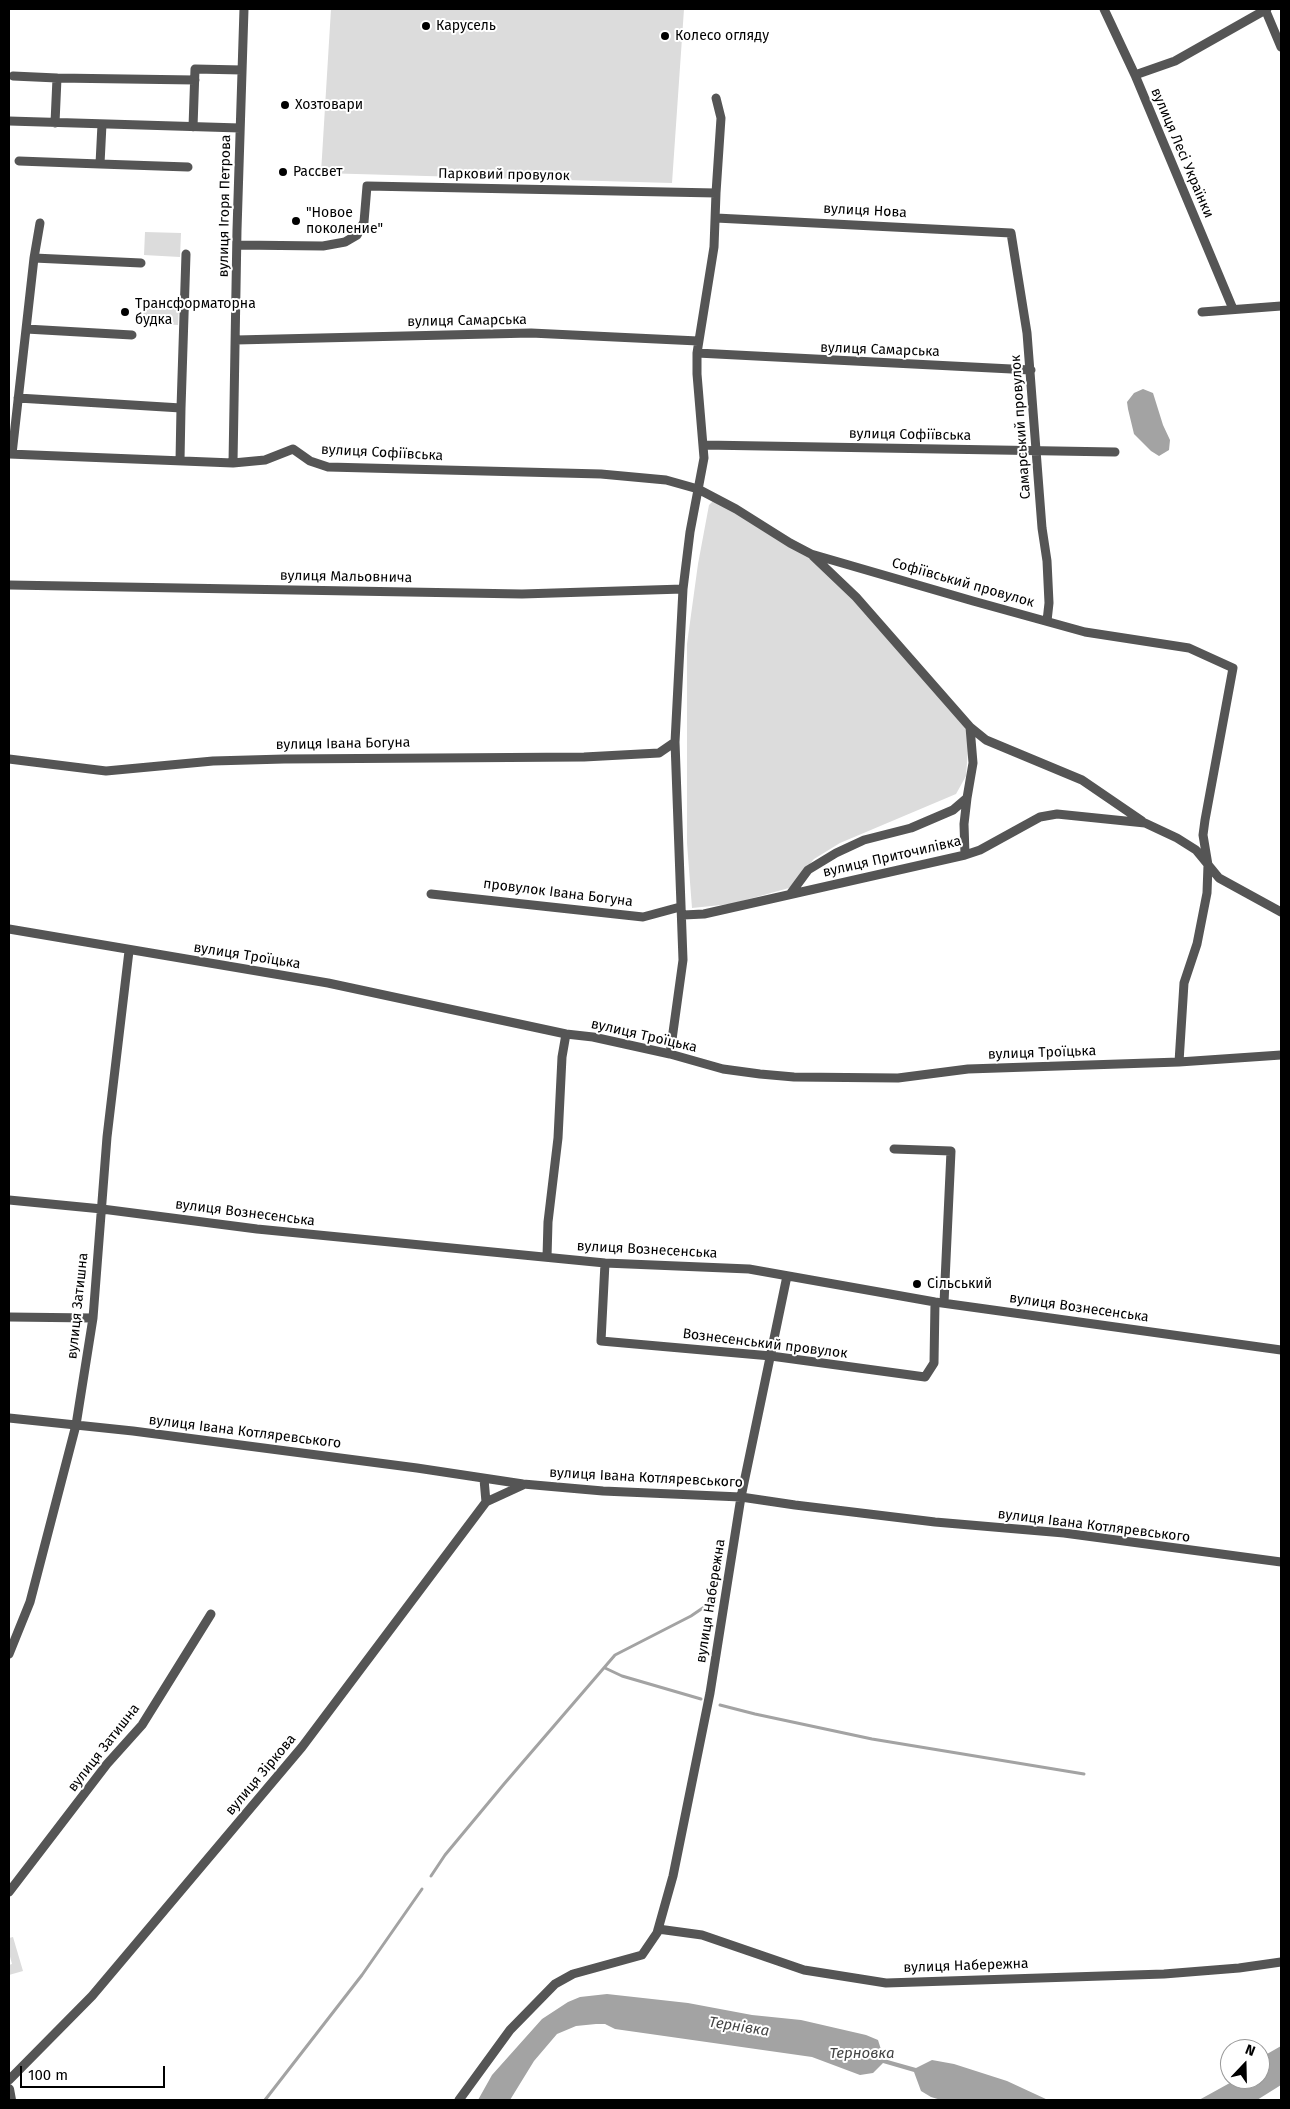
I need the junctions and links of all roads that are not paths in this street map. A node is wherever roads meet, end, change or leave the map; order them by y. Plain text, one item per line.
1 (244, 9) edge
2 (1104, 9) edge
3 (1266, 9) edge
4 (1281, 47) edge
5 (242, 70) junction
6 (1135, 75) junction
7 (13, 76) dead end
8 (57, 78) junction
9 (195, 80) junction
10 (716, 98) dead end
11 (9, 121) edge
12 (55, 123) junction
13 (102, 124) junction
14 (192, 127) junction
15 (240, 128) junction
16 (19, 161) dead end
17 (100, 164) junction
18 (188, 167) dead end
19 (716, 193) junction
20 (716, 218) junction
21 (40, 223) dead end
22 (1011, 232) joint
23 (238, 245) junction
24 (186, 254) dead end
25 (34, 258) junction
26 (141, 263) dead end
27 (1281, 306) edge
28 (1233, 310) junction
29 (1202, 312) dead end
30 (26, 329) junction
31 (132, 335) dead end
32 (236, 340) junction
33 (698, 342) junction
34 (697, 354) junction
35 (1031, 370) junction
36 (18, 398) junction
37 (181, 408) junction
38 (704, 445) junction
39 (1037, 452) junction
40 (1115, 452) dead end
41 (10, 454) edge
42 (180, 461) junction
43 (233, 463) junction
44 (698, 489) junction
45 (811, 554) junction
46 (9, 585) edge
47 (683, 589) junction
48 (1047, 620) junction
49 (970, 727) junction
50 (675, 742) junction
51 (9, 759) edge
52 (967, 798) junction
53 (1145, 823) junction
54 (965, 856) junction
55 (1208, 865) junction
56 (431, 894) dead end
57 (791, 894) junction
58 (681, 911) junction
59 (1281, 912) edge
60 (9, 929) edge
61 (130, 950) junction
62 (566, 1034) junction
63 (670, 1054) junction
64 (1281, 1055) edge
65 (1180, 1062) junction
66 (894, 1148) dead end
67 (9, 1200) edge
68 (102, 1209) junction
69 (547, 1257) junction
70 (605, 1263) junction
71 (787, 1276) junction
72 (940, 1302) junction
73 (9, 1317) edge
74 (93, 1318) junction
75 (1281, 1350) edge
76 (771, 1356) junction
77 (9, 1418) edge
78 (76, 1425) junction
79 (484, 1479) junction
80 (523, 1484) junction
81 (741, 1497) junction
82 (486, 1502) junction
83 (1281, 1562) edge
84 (211, 1614) dead end
85 (9, 1654) edge
86 (9, 1892) edge
87 (658, 1929) junction
88 (1281, 1962) edge
89 (9, 2080) edge
90 (9, 2089) edge
91 (11, 2100) edge
92 (459, 2100) edge

1 - 5 street, вулиця Ігоря Петрова
2 - 6 street, вулиця Лесі Українки
3 - 4 street
3 - 6 street
5 - 9 street
5 - 15 street, вулиця Ігоря Петрова
6 - 28 street, вулиця Лесі Українки
7 - 8 street
8 - 9 street
8 - 12 street
9 - 14 street
10 - 19 street
11 - 12 street
12 - 13 street
13 - 14 street
13 - 17 street
14 - 15 street
15 - 23 street, вулиця Ігоря Петрова
16 - 17 street
17 - 18 street
19 - 20 street
19 - 23 street, Парковий провулок
20 - 22 street, вулиця Нова
20 - 33 street
21 - 25 street
22 - 35 street, Самарський провулок
23 - 32 street, вулиця Ігоря Петрова
24 - 37 street
25 - 26 street
25 - 30 street
27 - 28 street
28 - 29 street
30 - 31 street
30 - 36 street
32 - 33 street, вулиця Самарська
32 - 43 street, вулиця Ігоря Петрова
33 - 34 street
34 - 35 street, вулиця Самарська
34 - 38 street
35 - 39 street, Самарський провулок
36 - 37 street
36 - 41 street
37 - 42 street
38 - 39 street, вулиця Софіївська
38 - 44 street
39 - 40 street, вулиця Софіївська
39 - 48 street, Самарський провулок
41 - 42 street, вулиця Софіївська
42 - 43 street, вулиця Софіївська
43 - 44 street, вулиця Софіївська
44 - 45 street, Софіївський провулок
44 - 47 street
45 - 48 street, Софіївський провулок
45 - 49 street
46 - 47 street, вулиця Мальовнича
47 - 50 street
48 - 55 street, Софіївський провулок
49 - 52 street
49 - 53 street
50 - 51 street, вулиця Івана Богуна
50 - 58 street
52 - 54 street
52 - 57 street
53 - 54 street, вулиця Приточилівка
53 - 55 street, вулиця Приточилівка
54 - 57 street, вулиця Приточилівка
55 - 59 street, вулиця Приточилівка
55 - 65 street
56 - 58 street, провулок Івана Богуна
57 - 58 street, вулиця Приточилівка
58 - 63 street
60 - 61 street, вулиця Троїцька
61 - 62 street, вулиця Троїцька
61 - 68 street, вулиця Затишна
62 - 63 street, вулиця Троїцька
62 - 69 street
63 - 65 street, вулиця Троїцька
64 - 65 street, вулиця Троїцька
66 - 72 street, Вознесенський провулок
67 - 68 street, вулиця Вознесенська
68 - 69 street, вулиця Вознесенська
68 - 74 street, вулиця Затишна
69 - 70 street, вулиця Вознесенська
70 - 71 street, вулиця Вознесенська
70 - 76 street, Вознесенський провулок
71 - 72 street, вулиця Вознесенська
71 - 76 street, вулиця Набережна
72 - 75 street, вулиця Вознесенська
72 - 76 street, Вознесенський провулок
73 - 74 street
74 - 78 street, вулиця Затишна
76 - 81 street, вулиця Набережна
77 - 78 street, вулиця Івана Котляревського
78 - 79 street, вулиця Івана Котляревського
78 - 85 street, вулиця Затишна
79 - 80 street, вулиця Івана Котляревського
79 - 82 street
80 - 81 street, вулиця Івана Котляревського
80 - 82 street, вулиця Зіркова
81 - 83 street, вулиця Івана Котляревського
81 - 87 street, вулиця Набережна
82 - 89 street, вулиця Зіркова
84 - 86 street, вулиця Затишна
87 - 88 street, вулиця Набережна
87 - 92 street, вулиця Набережна
90 - 91 street

